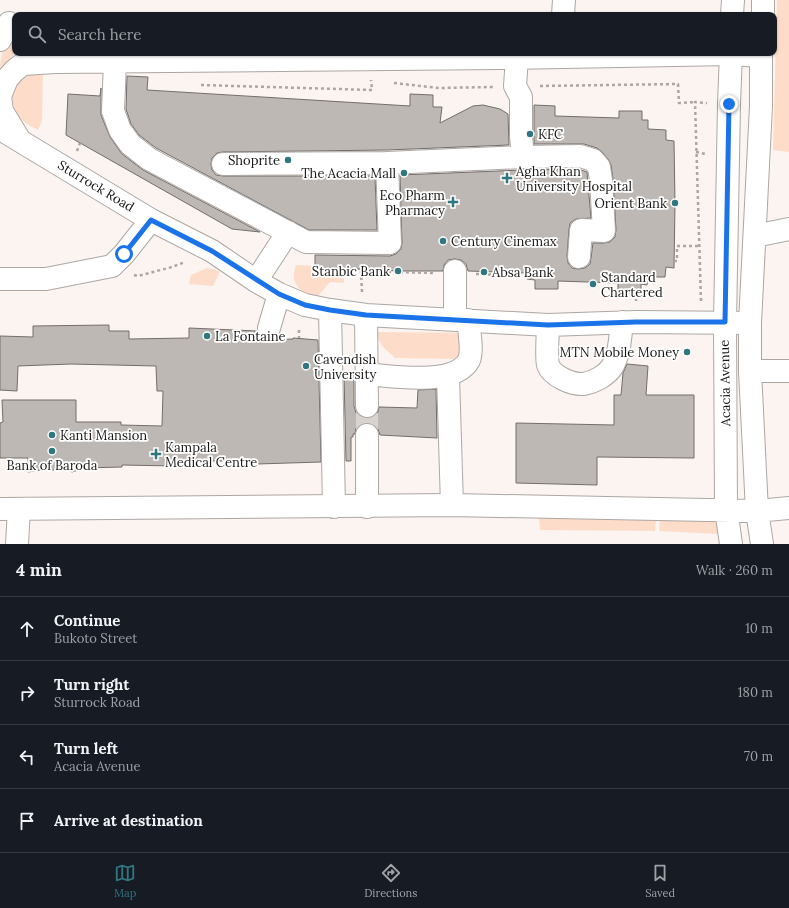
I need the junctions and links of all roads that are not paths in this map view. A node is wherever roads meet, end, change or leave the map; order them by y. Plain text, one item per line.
1 (564, 0) edge
2 (733, 0) edge
3 (763, 0) edge
4 (563, 12) edge
5 (732, 12) edge
6 (763, 12) edge
7 (538, 56) edge
8 (731, 56) edge
9 (761, 56) edge
10 (518, 57) junction
11 (115, 62) junction
12 (0, 128) edge
13 (19, 139) junction
14 (523, 157) junction
15 (223, 164) dead end
16 (387, 164) junction
17 (151, 220) junction
18 (789, 229) edge
19 (288, 232) junction
20 (755, 236) junction
21 (579, 257) dead end
22 (455, 272) road end
23 (0, 279) edge
24 (256, 281) junction
25 (279, 294) junction
26 (330, 310) junction
27 (364, 315) junction
28 (462, 320) junction
29 (622, 322) junction
30 (725, 322) junction
31 (750, 323) junction
32 (548, 325) junction
33 (269, 328) dead end
34 (750, 371) junction
35 (789, 371) edge
36 (366, 374) junction
37 (448, 376) junction
38 (367, 406) tunnel mouth
39 (367, 435) tunnel mouth
40 (452, 505) junction
41 (334, 507) junction
42 (367, 507) junction
43 (789, 508) edge
44 (9, 509) edge
45 (726, 509) junction
46 (757, 511) junction
47 (17, 544) edge
48 (731, 544) edge
49 (762, 544) edge

1 - 4 main road
2 - 5 main road
3 - 6 main road
7 - 10 main road
8 - 30 main road, Acacia Avenue
9 - 20 main road, Acacia Avenue
10 - 11 main road
10 - 14 main road
11 - 13 main road
11 - 19 main road
12 - 13 main road, Sturrock Road
13 - 17 main road, Sturrock Road
14 - 16 main road
14 - 21 main road
15 - 16 main road
16 - 19 main road
17 - 23 main road
17 - 24 main road, Sturrock Road
18 - 20 main road
19 - 24 main road
20 - 31 main road, Acacia Avenue
22 - 28 main road
24 - 25 main road, Sturrock Road
25 - 26 main road, Sturrock Road
25 - 33 main road
26 - 27 main road, Sturrock Road
26 - 41 main road
27 - 28 main road, Sturrock Road
27 - 36 main road
28 - 32 main road, Sturrock Road
28 - 37 main road
29 - 30 main road, Sturrock Road
29 - 32 main road, Sturrock Road
29 - 32 main road
30 - 31 main road, Sturrock Road
30 - 45 main road, Acacia Avenue
31 - 34 main road, Acacia Avenue
34 - 35 main road
34 - 46 main road, Acacia Avenue
36 - 37 main road
36 - 38 main road
37 - 40 main road
39 - 42 main road
40 - 42 main road
40 - 45 main road
41 - 42 main road
41 - 44 main road
43 - 46 main road
44 - 47 main road
45 - 46 main road
45 - 48 main road, Acacia Avenue
46 - 49 main road, Acacia Avenue

